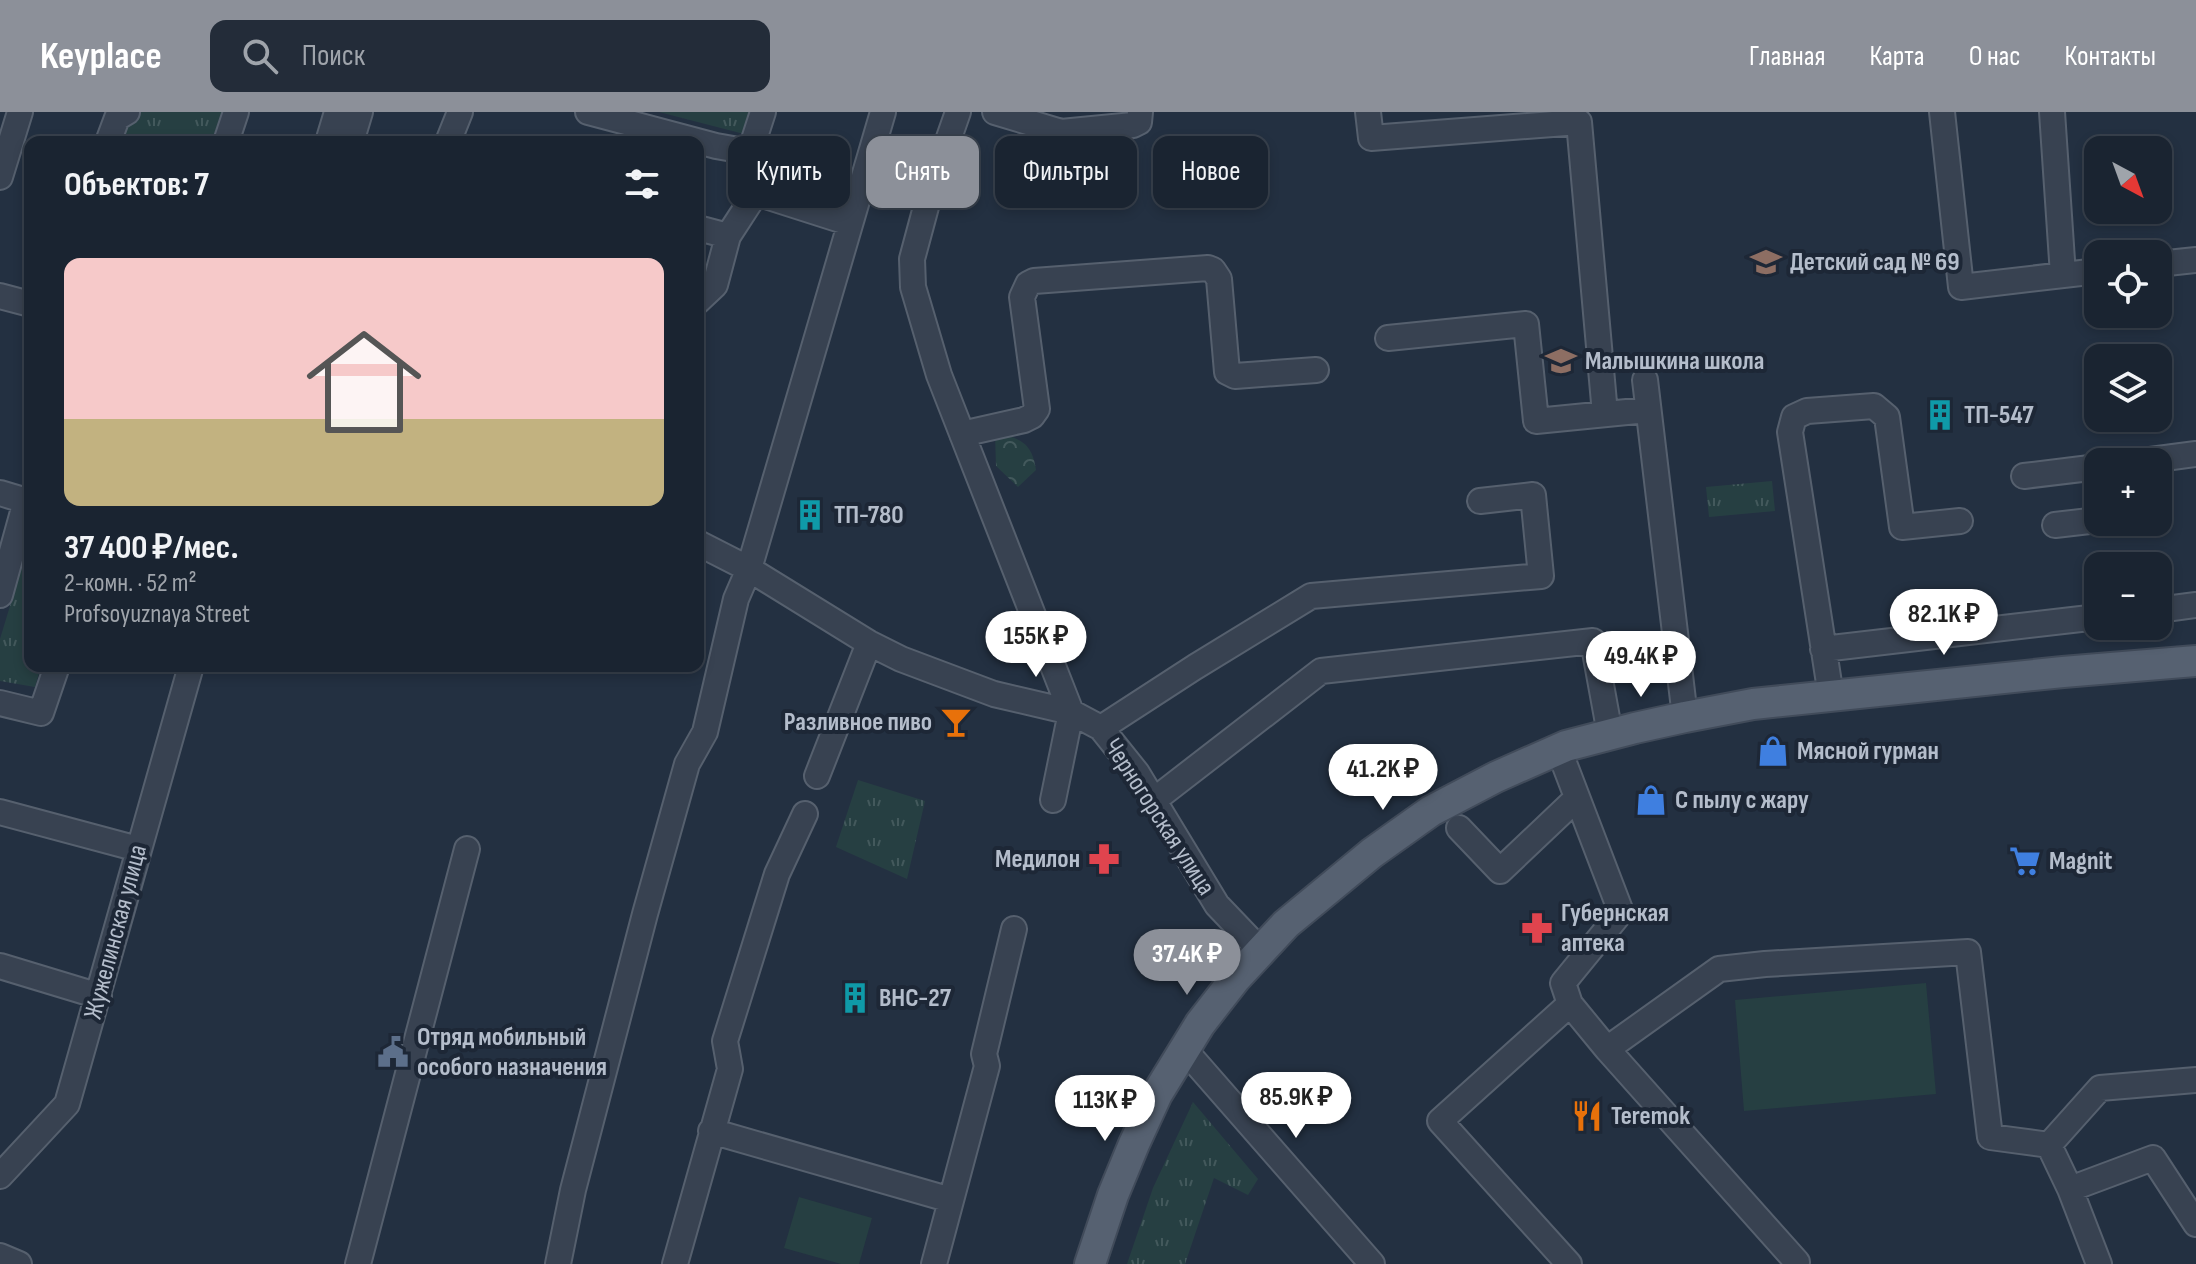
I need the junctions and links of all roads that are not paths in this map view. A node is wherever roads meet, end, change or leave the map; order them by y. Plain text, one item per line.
1 (20, 112) edge
2 (127, 112) edge
3 (236, 112) edge
4 (460, 112) edge
5 (588, 112) edge
6 (763, 112) edge
7 (883, 112) edge
8 (958, 112) edge
9 (995, 112) edge
10 (1140, 112) edge
11 (1368, 112) edge
12 (1942, 112) edge
13 (2052, 112) edge
14 (351, 113) edge
15 (1067, 122) edge
16 (110, 136) edge
17 (228, 136) edge
18 (333, 136) edge
19 (351, 136) edge
20 (450, 136) edge
21 (678, 136) edge
22 (755, 136) edge
23 (704, 143) edge
24 (728, 148) edge
25 (0, 177) edge
26 (746, 208) edge
27 (803, 208) edge
28 (850, 223) junction
29 (704, 230) edge
30 (728, 236) junction
31 (2196, 260) edge
32 (2172, 263) edge
33 (2084, 273) edge
34 (2063, 275) junction
35 (704, 295) edge
36 (0, 296) edge
37 (24, 302) edge
38 (1388, 338) dead end
39 (1316, 370) dead end
40 (1645, 380) dead end
41 (1647, 410) junction
42 (1605, 414) junction
43 (962, 434) junction
44 (2196, 454) edge
45 (2172, 458) edge
46 (2084, 469) edge
47 (2024, 476) dead end
48 (0, 493) edge
49 (24, 500) edge
50 (1480, 501) dead end
51 (24, 514) edge
52 (1960, 521) dead end
53 (2084, 522) edge
54 (2055, 525) dead end
55 (704, 546) edge
56 (749, 569) junction
57 (0, 595) edge
58 (2196, 605) edge
59 (2172, 608) edge
60 (2084, 619) edge
61 (869, 643) junction
62 (1823, 649) junction
63 (2196, 661) edge
64 (55, 672) edge
65 (189, 672) edge
66 (1831, 696) junction
67 (0, 703) edge
68 (1071, 712) junction
69 (1685, 717) junction
70 (1101, 728) junction
71 (1610, 734) junction
72 (1559, 750) junction
73 (817, 776) dead end
74 (1577, 798) junction
75 (1053, 800) dead end
76 (1153, 801) junction
77 (805, 814) dead end
78 (2, 820) edge
79 (1459, 828) dead end
80 (138, 849) junction
81 (467, 849) dead end
82 (1014, 929) dead end
83 (1260, 950) junction
84 (0, 966) edge
85 (99, 996) junction
86 (1570, 1004) junction
87 (1183, 1048) junction
88 (1607, 1049) junction
89 (2196, 1080) edge
90 (711, 1131) junction
91 (2049, 1145) junction
92 (0, 1176) edge
93 (2070, 1189) junction
94 (951, 1200) junction
95 (2196, 1224) edge
96 (0, 1256) edge
97 (19, 1264) edge
98 (358, 1264) edge
99 (558, 1264) edge
100 (675, 1264) edge
101 (934, 1264) edge
102 (1090, 1264) edge
103 (1372, 1264) edge
104 (1569, 1264) edge
105 (1795, 1264) edge
106 (2099, 1264) edge

1 - 25 street
2 - 16 street
3 - 17 street
4 - 20 street
5 - 21 street
6 - 22 street
7 - 28 street
8 - 43 street
9 - 15 street
10 - 15 street
11 - 42 street
12 - 34 street
13 - 34 street
14 - 18 street
14 - 19 street
23 - 24 street
26 - 30 street
27 - 28 street
28 - 56 street
29 - 30 street
30 - 35 street
31 - 32 street
33 - 34 street
36 - 37 street
38 - 42 street
39 - 43 street
40 - 41 street
41 - 42 street
41 - 69 street
43 - 68 street
44 - 45 street
46 - 47 street
48 - 49 street
50 - 70 street
51 - 57 street
52 - 62 street
53 - 54 street
55 - 56 street, Черногорская улица
56 - 61 street, Черногорская улица
56 - 99 street
58 - 59 street
60 - 62 street
61 - 68 street, Черногорская улица
61 - 73 street
62 - 66 street
63 - 66 main road
64 - 67 street
65 - 80 street, Жужелинская улица
66 - 69 main road
68 - 70 street, Черногорская улица
68 - 75 street
69 - 71 main road
70 - 76 street, Черногорская улица
71 - 72 main road
71 - 76 street
72 - 74 street
72 - 83 main road
74 - 79 street
74 - 86 street
76 - 83 street, Черногорская улица
77 - 90 street
78 - 80 street
80 - 85 street, Жужелинская улица
81 - 98 street
82 - 94 street
83 - 87 main road
84 - 85 street
85 - 92 street, Жужелинская улица
86 - 88 street
86 - 104 street
87 - 102 main road
87 - 103 street
88 - 91 street
88 - 105 street
89 - 91 street
90 - 94 street
90 - 100 street
91 - 93 street
93 - 95 street
93 - 106 street
94 - 101 street
96 - 97 street

